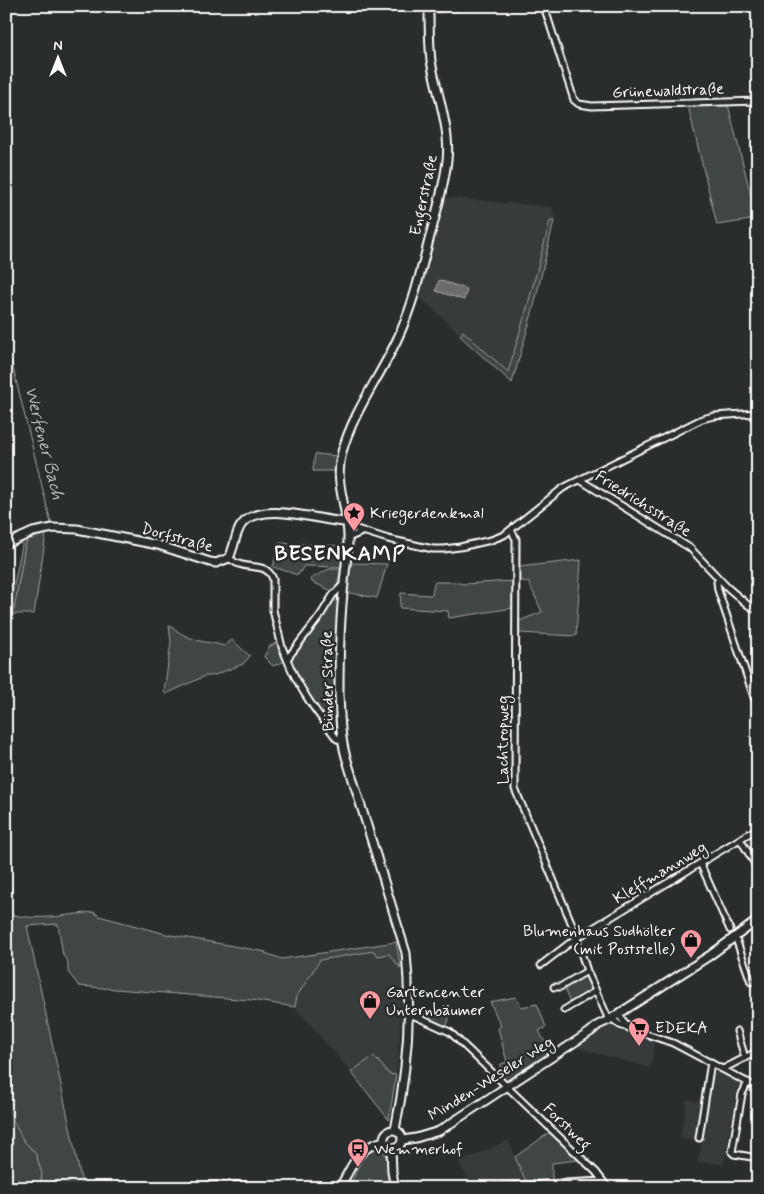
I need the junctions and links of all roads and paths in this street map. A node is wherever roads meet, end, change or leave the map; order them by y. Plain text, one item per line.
1 (466, 6) edge
2 (544, 6) edge
3 (429, 8) edge
4 (758, 101) edge
5 (414, 299) joint
6 (758, 413) edge
7 (580, 480) junction
8 (347, 524) junction
9 (511, 530) junction
10 (362, 532) junction
11 (348, 538) junction
12 (6, 544) edge
13 (228, 558) junction
14 (719, 579) junction
15 (343, 585) junction
16 (758, 611) edge
17 (287, 659) junction
18 (758, 709) edge
19 (342, 740) junction
20 (758, 828) edge
21 (740, 839) junction
22 (700, 863) junction
23 (758, 869) edge
24 (758, 920) edge
25 (730, 930) dead end
26 (735, 936) junction
27 (575, 939) junction
28 (541, 965) dead end
29 (587, 971) junction
30 (751, 982) dead end
31 (554, 987) dead end
32 (596, 991) junction
33 (564, 1010) dead end
34 (408, 1013) junction
35 (613, 1017) junction
36 (737, 1031) dead end
37 (758, 1051) edge
38 (745, 1058) junction
39 (711, 1062) junction
40 (723, 1069) junction
41 (748, 1082) junction
42 (506, 1086) junction
43 (758, 1088) edge
44 (395, 1130) junction
45 (699, 1138) dead end
46 (402, 1140) junction
47 (384, 1141) junction
48 (392, 1148) junction
49 (758, 1158) edge
50 (603, 1181) junction
51 (237, 1186) edge
52 (122, 1188) edge
53 (282, 1188) edge
54 (339, 1188) edge
55 (395, 1188) edge
56 (466, 1188) edge
57 (608, 1188) edge

1 - 3 street
2 - 4 street, Grünewaldstraße
3 - 5 main road, Engerstraße
5 - 8 main road, Bünder Straße
6 - 7 street
7 - 9 street, Friedrichsstraße
7 - 14 street, Friedrichsstraße
8 - 10 street, Friedrichsstraße
8 - 11 main road, Bünder Straße
8 - 13 main road, Dorfstraße
9 - 10 street, Friedrichsstraße
9 - 27 street, Lachtropweg
10 - 11 street
11 - 15 main road, Bünder Straße
12 - 13 main road, Dorfstraße
13 - 17 street
14 - 16 street, Friedrichsstraße
14 - 18 street
15 - 17 street
15 - 19 main road, Bünder Straße
17 - 19 street
19 - 34 main road, Bünder Straße
20 - 21 street, Kleffmannweg
21 - 22 street, Kleffmannweg
21 - 23 street
22 - 25 street
22 - 27 street, Kleffmannweg
24 - 26 main road, Minden-Weseler Weg
26 - 30 street
26 - 35 main road, Minden-Weseler Weg
27 - 28 street
27 - 29 street, Lachtropweg
29 - 31 street
29 - 32 street, Lachtropweg
32 - 33 street
32 - 35 street, Lachtropweg
34 - 42 street, Forstweg
34 - 44 main road, Bünder Straße
35 - 39 street, Lachtropweg
35 - 42 main road, Minden-Weseler Weg
36 - 38 street
37 - 38 street
38 - 40 street
39 - 40 street
39 - 45 street
40 - 41 street
41 - 43 street
41 - 49 street
42 - 46 main road, Minden-Weseler Weg
42 - 50 street, Forstweg
44 - 46 main road
44 - 47 main road
46 - 48 main road
47 - 48 main road
47 - 54 main road
48 - 55 main road
50 - 56 street
50 - 57 street, Forstweg
51 - 52 street
51 - 53 street

